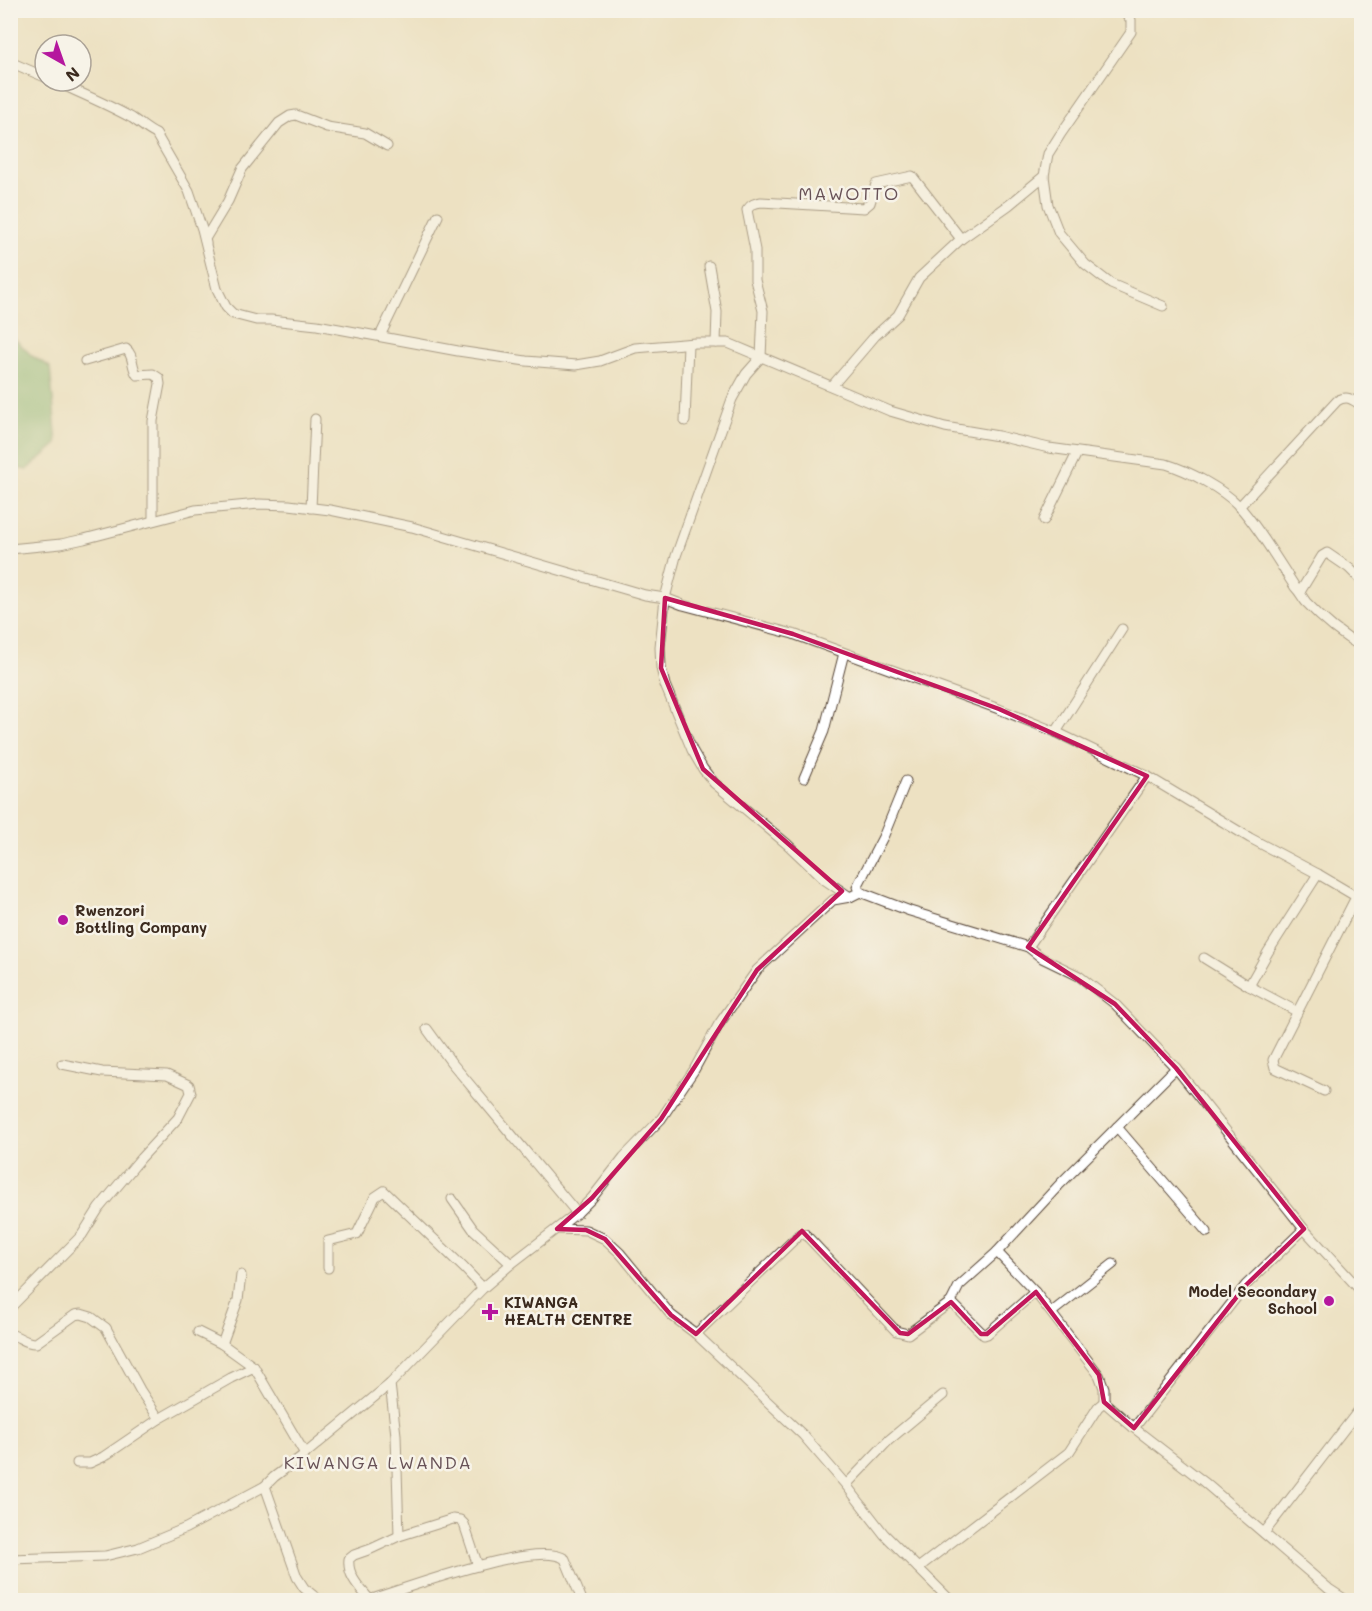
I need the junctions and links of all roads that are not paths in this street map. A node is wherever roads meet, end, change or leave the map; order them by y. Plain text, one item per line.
1 (1123, 10) edge
2 (10, 62) edge
3 (33, 72) edge
4 (81, 93) edge
5 (387, 146) dead end
6 (1044, 176) junction
7 (438, 216) dead end
8 (962, 239) junction
9 (206, 248) junction
10 (709, 266) dead end
11 (1163, 306) dead end
12 (380, 336) junction
13 (716, 343) junction
14 (688, 344) junction
15 (762, 357) junction
16 (86, 361) dead end
17 (832, 386) junction
18 (1362, 405) edge
19 (315, 419) dead end
20 (685, 421) dead end
21 (1077, 453) junction
22 (1239, 507) junction
23 (311, 508) junction
24 (153, 520) junction
25 (1044, 520) dead end
26 (10, 549) edge
27 (1362, 581) edge
28 (1300, 592) junction
29 (665, 598) junction
30 (1122, 629) dead end
31 (1362, 647) edge
32 (844, 653) junction
33 (1056, 732) junction
34 (1147, 776) junction
35 (804, 778) dead end
36 (906, 781) dead end
37 (1318, 874) junction
38 (860, 892) junction
39 (850, 897) junction
40 (1359, 898) edge
41 (1028, 947) junction
42 (1204, 958) dead end
43 (1249, 986) junction
44 (1296, 1011) junction
45 (427, 1029) dead end
46 (62, 1064) dead end
47 (1176, 1068) junction
48 (1324, 1091) dead end
49 (1118, 1127) junction
50 (452, 1199) dead end
51 (577, 1213) junction
52 (557, 1229) junction
53 (1304, 1229) junction
54 (1207, 1232) dead end
55 (997, 1252) junction
56 (511, 1264) junction
57 (1113, 1264) dead end
58 (328, 1268) dead end
59 (241, 1275) dead end
60 (1362, 1275) edge
61 (1353, 1282) junction
62 (483, 1288) junction
63 (1035, 1292) junction
64 (1362, 1292) edge
65 (951, 1302) junction
66 (10, 1308) edge
67 (1052, 1312) junction
68 (198, 1332) dead end
69 (10, 1334) edge
70 (696, 1334) junction
71 (222, 1344) junction
72 (254, 1367) junction
73 (390, 1384) junction
74 (943, 1395) dead end
75 (1104, 1402) junction
76 (1362, 1406) edge
77 (159, 1419) junction
78 (1134, 1428) junction
79 (305, 1454) junction
80 (77, 1463) dead end
81 (846, 1485) junction
82 (265, 1486) junction
83 (1264, 1533) junction
84 (399, 1536) junction
85 (10, 1559) edge
86 (477, 1566) junction
87 (918, 1568) junction
88 (319, 1600) edge
89 (370, 1600) edge
90 (582, 1600) edge
91 (950, 1600) edge
92 (1346, 1600) edge

1 - 6 street
2 - 3 street
4 - 9 street
5 - 9 street
6 - 8 street
6 - 11 street
7 - 12 street
8 - 15 street
8 - 17 street
9 - 12 street
10 - 13 street
12 - 14 street
13 - 14 street
13 - 15 street
14 - 20 street
15 - 17 street
15 - 29 street
16 - 24 street
17 - 21 street
18 - 22 street
19 - 23 street
21 - 22 street
21 - 25 street
22 - 28 street
23 - 24 street
23 - 29 street
24 - 26 street
27 - 28 street
28 - 31 street
29 - 32 street
29 - 39 street
30 - 33 street
32 - 33 street
32 - 35 street
33 - 34 street
34 - 37 street
34 - 41 street
36 - 38 street
37 - 40 street
37 - 43 street
38 - 39 street
38 - 41 street
39 - 51 street
40 - 44 street
41 - 47 street
42 - 43 street
43 - 44 street
44 - 48 street
45 - 51 street
46 - 66 street
47 - 49 street
47 - 53 street
49 - 54 street
49 - 55 street
50 - 56 street
51 - 52 street
52 - 56 street
52 - 70 street
53 - 61 street
53 - 78 street
55 - 63 street
55 - 65 street
56 - 62 street
57 - 67 street
58 - 62 street
59 - 71 street
60 - 61 street
61 - 64 street
62 - 73 street
63 - 65 street
63 - 67 street
65 - 70 street
67 - 75 street
68 - 71 street
69 - 77 street
70 - 81 street
71 - 72 street
72 - 77 street
72 - 79 street
73 - 79 street
73 - 84 street
74 - 81 street
75 - 78 street
75 - 87 street
76 - 83 street
77 - 80 street
78 - 83 street
79 - 82 street
81 - 87 street
82 - 85 street
82 - 88 street
83 - 92 street
84 - 86 street
84 - 89 street
86 - 89 street
86 - 90 street
87 - 91 street

